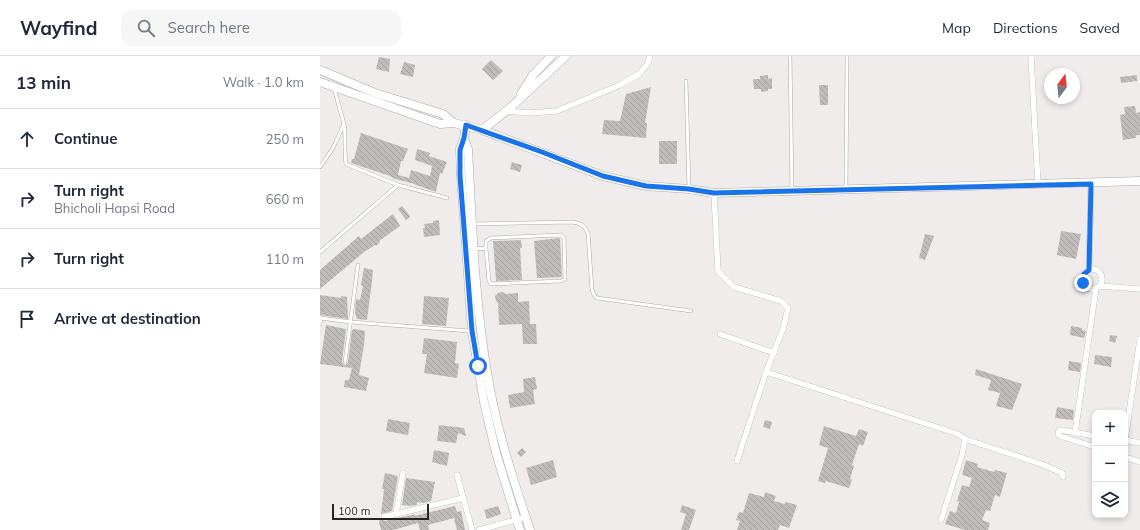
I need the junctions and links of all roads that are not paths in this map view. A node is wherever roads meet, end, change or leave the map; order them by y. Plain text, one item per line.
1 (551, 56) edge
2 (566, 56) edge
3 (650, 56) edge
4 (790, 56) edge
5 (847, 56) edge
6 (1031, 56) edge
7 (320, 70) edge
8 (686, 81) dead end
9 (320, 82) edge
10 (334, 88) junction
11 (516, 102) junction
12 (506, 111) junction
13 (454, 123) junction
14 (344, 124) junction
15 (466, 125) junction
16 (482, 130) junction
17 (464, 138) junction
18 (320, 168) edge
19 (1140, 181) edge
20 (1091, 184) junction
21 (398, 185) junction
22 (1038, 185) junction
23 (689, 189) junction
24 (846, 190) junction
25 (792, 191) junction
26 (714, 193) junction
27 (447, 198) dead end
28 (472, 224) junction
29 (474, 248) junction
30 (486, 249) junction
31 (320, 252) edge
32 (358, 265) dead end
33 (1089, 270) junction
34 (1098, 287) junction
35 (1140, 289) edge
36 (691, 311) dead end
37 (320, 318) edge
38 (351, 322) junction
39 (320, 324) edge
40 (472, 331) junction
41 (720, 334) dead end
42 (1140, 339) edge
43 (774, 353) junction
44 (345, 362) dead end
45 (766, 372) junction
46 (1128, 420) edge
47 (1075, 433) junction
48 (1092, 436) edge
49 (965, 439) junction
50 (1128, 441) edge
51 (1140, 443) edge
52 (1092, 446) edge
53 (1128, 458) edge
54 (737, 461) dead end
55 (1140, 462) edge
56 (403, 473) dead end
57 (457, 475) dead end
58 (1063, 477) dead end
59 (463, 498) junction
60 (396, 514) junction
61 (384, 517) dead end
62 (526, 517) junction
63 (516, 520) junction
64 (941, 520) dead end
65 (472, 530) edge
66 (479, 530) edge
67 (520, 530) edge
68 (530, 530) edge

1 - 11 street
2 - 11 street
3 - 12 street
4 - 25 lane
5 - 24 lane
6 - 22 street
7 - 13 street
8 - 23 lane
9 - 10 street
10 - 13 street
10 - 14 lane
11 - 12 street
12 - 16 street
13 - 15 street
14 - 18 lane
14 - 21 lane
15 - 16 street
15 - 17 street
16 - 23 street
17 - 28 street
17 - 40 street
19 - 20 street
20 - 22 street
20 - 33 street
21 - 27 lane
21 - 31 lane
22 - 24 street
23 - 26 street
24 - 25 street
25 - 26 street
26 - 43 street
28 - 29 street
28 - 36 lane
29 - 30 lane
29 - 62 street
30 - 30 lane
32 - 38 lane
33 - 34 street
33 - 34 street
34 - 35 street
34 - 47 street
37 - 38 lane
37 - 39 lane
38 - 40 lane
38 - 44 lane
40 - 63 street
41 - 43 street
42 - 46 street
43 - 45 street
45 - 49 street
45 - 54 street
47 - 48 street
47 - 52 street
49 - 58 street
49 - 64 street
50 - 51 street
53 - 55 street
56 - 60 street
57 - 59 street
59 - 60 street
59 - 65 street
60 - 61 street
62 - 63 street
62 - 68 street
63 - 66 street
63 - 67 street

